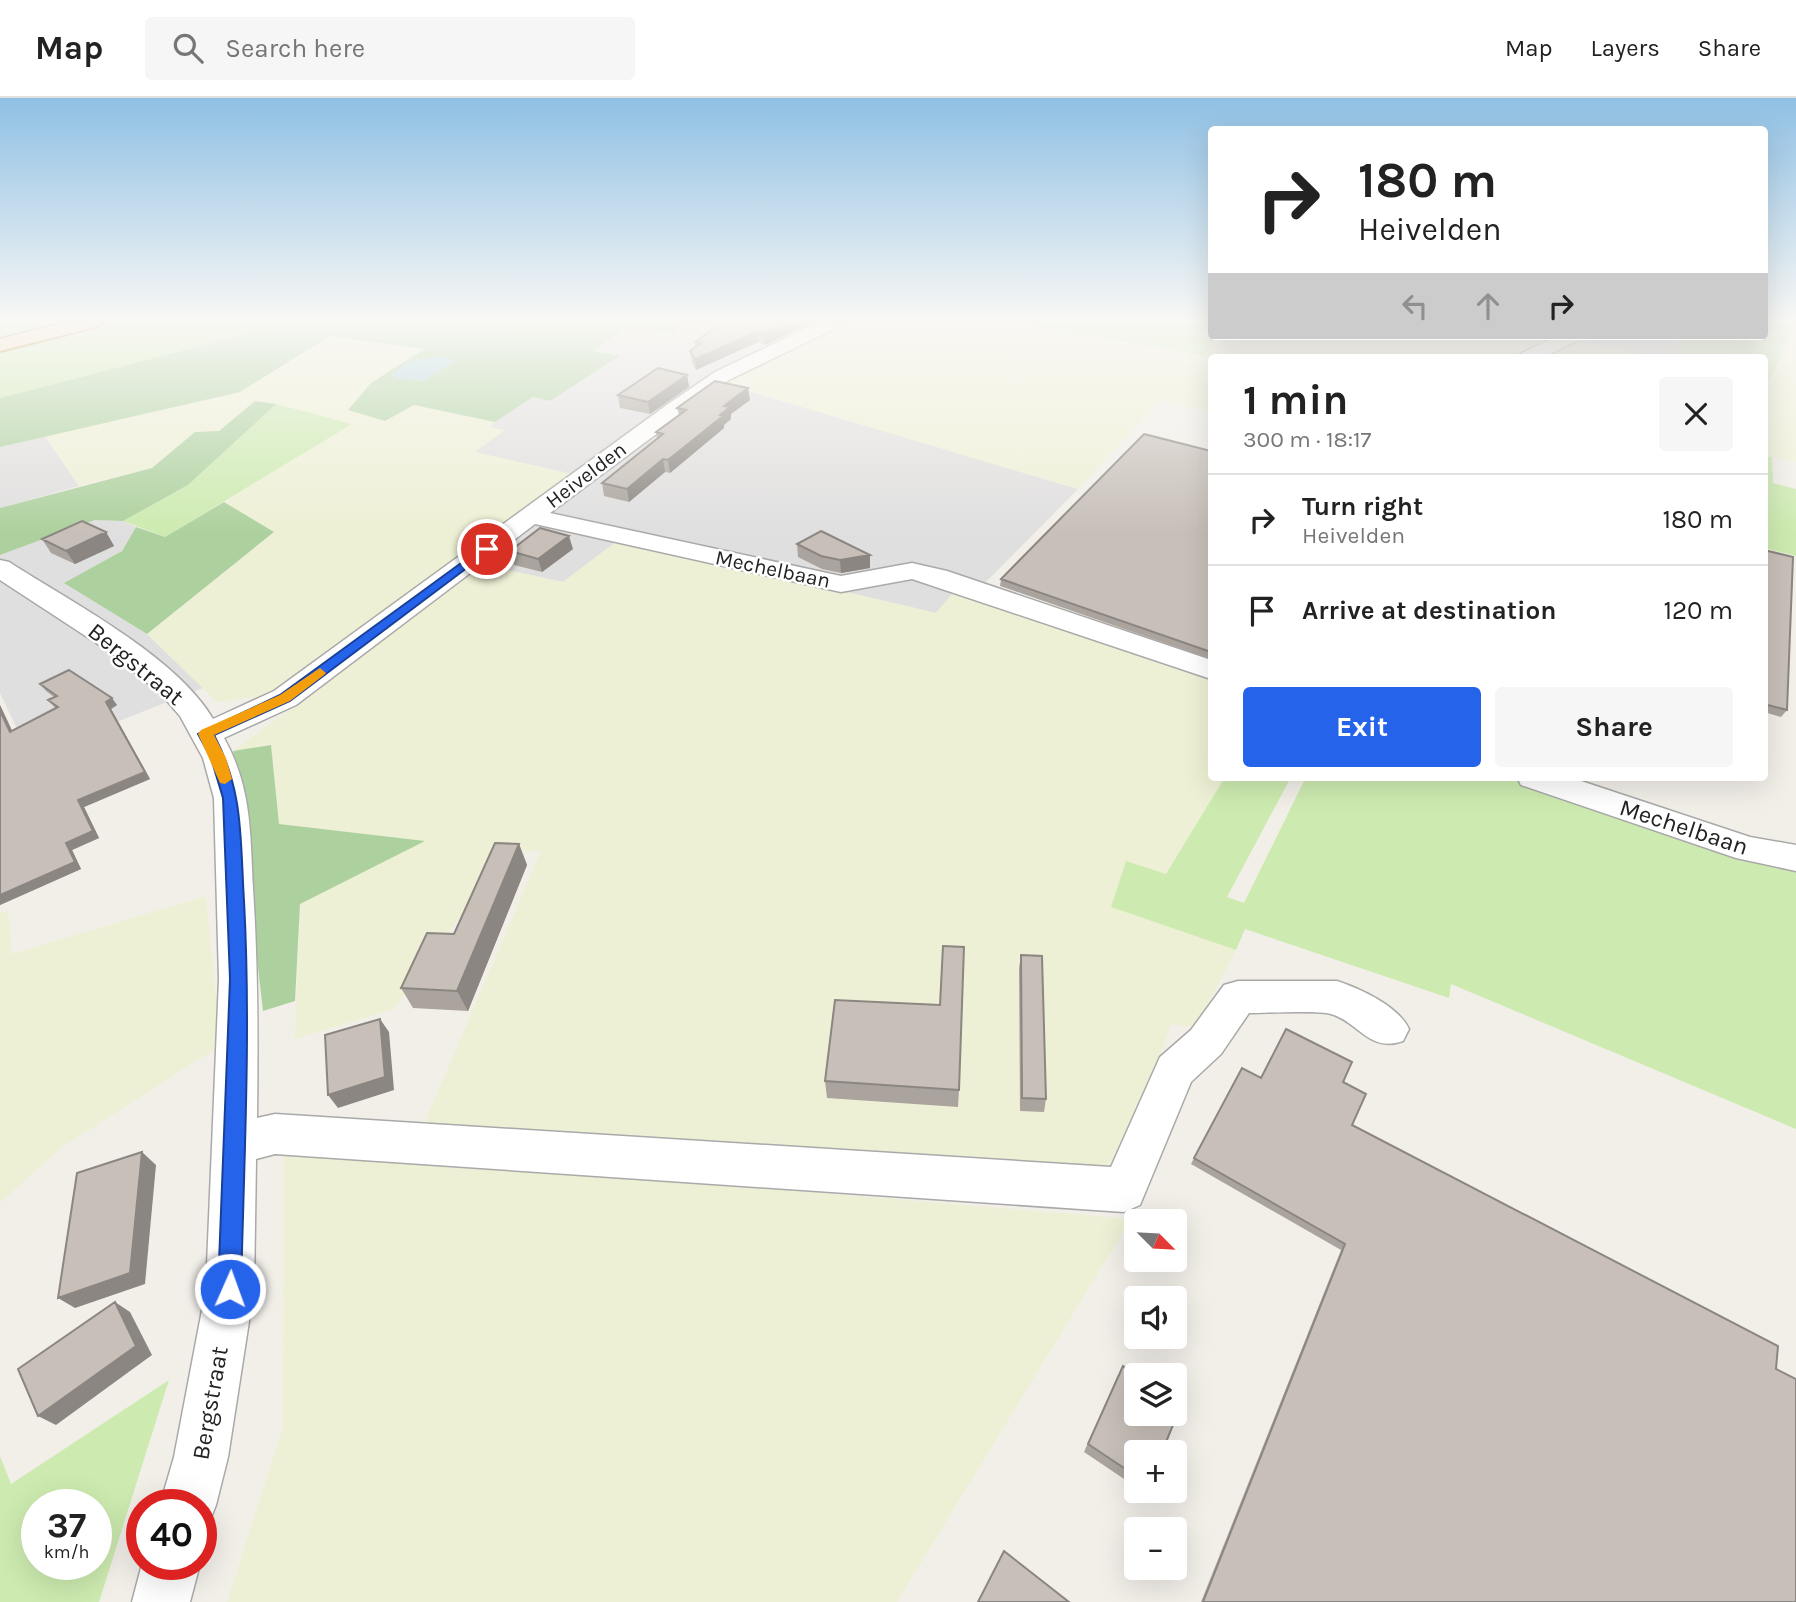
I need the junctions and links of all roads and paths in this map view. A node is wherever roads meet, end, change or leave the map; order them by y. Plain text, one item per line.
1 (698, 392) edge
2 (531, 516) junction
3 (0, 568) edge
4 (1208, 669) edge
5 (206, 734) junction
6 (1545, 781) edge
7 (1796, 858) edge
8 (1389, 1029) dead end
9 (233, 1146) junction
10 (192, 1489) edge
11 (166, 1580) edge
12 (160, 1602) edge

1 - 2 street, Heivelden
2 - 4 street, Mechelbaan
2 - 5 street, Heivelden
3 - 5 street, Bergstraat
5 - 9 street, Bergstraat
6 - 7 street, Mechelbaan
8 - 9 street
9 - 10 street, Bergstraat
11 - 12 street

